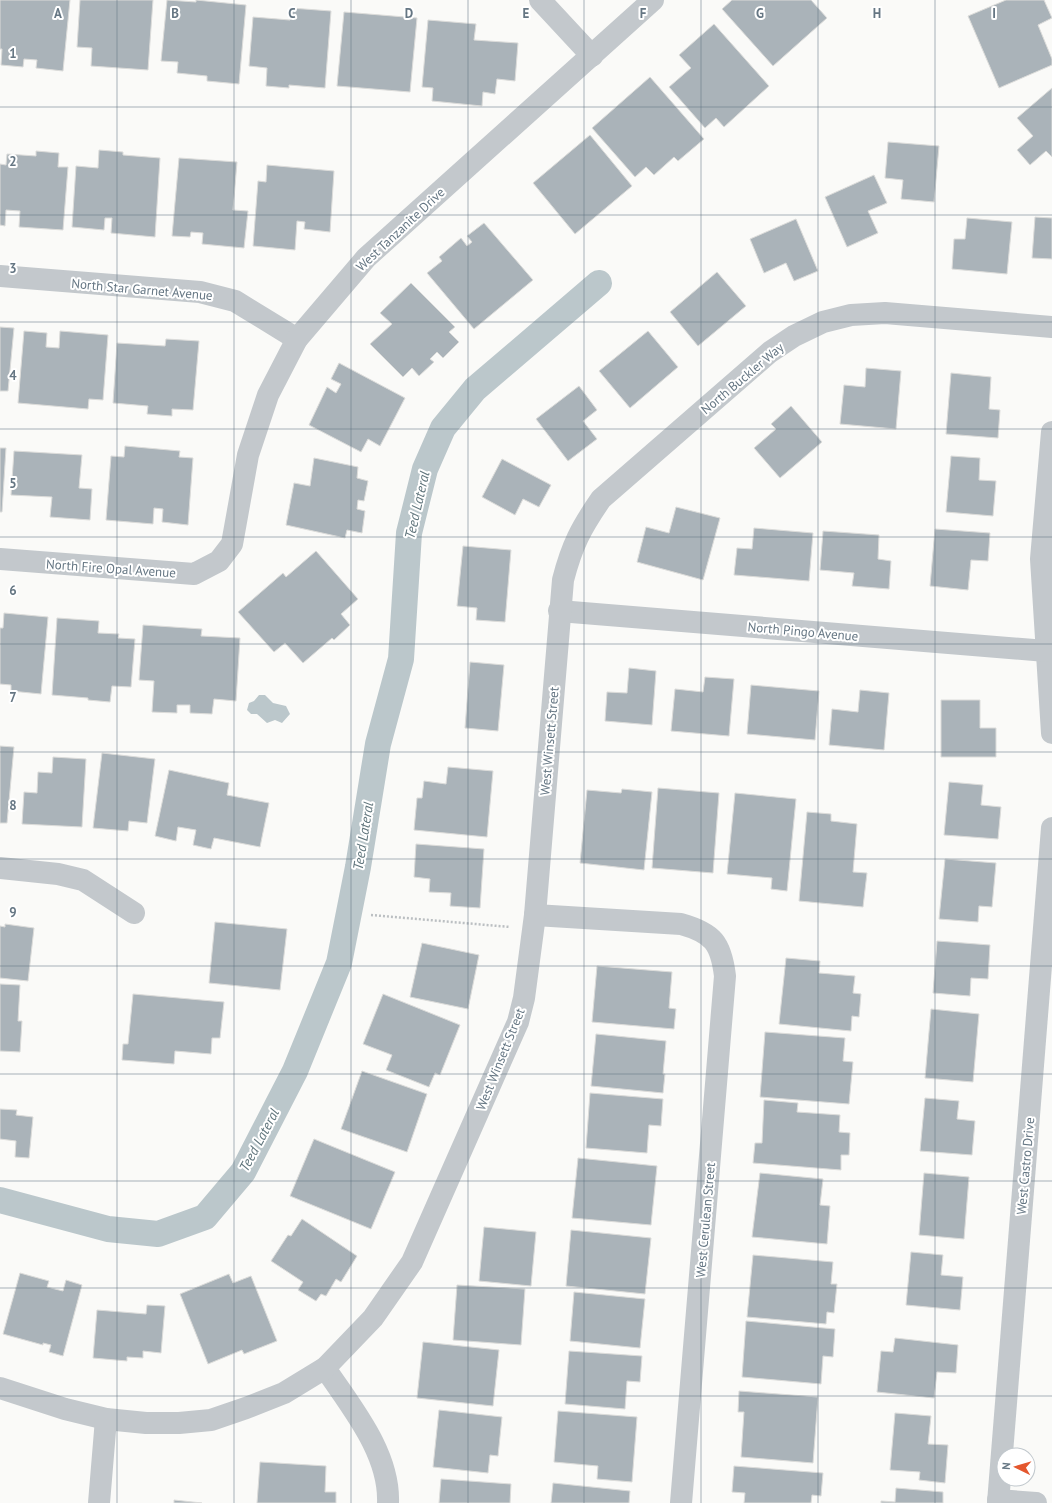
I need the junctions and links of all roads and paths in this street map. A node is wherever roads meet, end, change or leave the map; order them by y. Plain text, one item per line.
1 (540, 0) edge
2 (653, 0) edge
3 (592, 56) junction
4 (0, 276) edge
5 (1052, 327) edge
6 (297, 339) junction
7 (1052, 432) edge
8 (0, 559) edge
9 (220, 561) joint
10 (559, 611) junction
11 (1046, 651) junction
12 (1052, 733) edge
13 (1052, 828) edge
14 (0, 868) edge
15 (134, 913) dead end
16 (535, 914) junction
17 (371, 915) dead end
18 (511, 927) dead end
19 (325, 1368) junction
20 (0, 1388) edge
21 (106, 1419) junction
22 (998, 1501) edge
23 (99, 1503) edge
24 (388, 1503) edge
25 (681, 1503) edge
26 (1036, 1503) edge

1 - 3 street
2 - 3 street, West Tanzanite Drive
3 - 6 street, West Tanzanite Drive
4 - 6 street, North Star Garnet Avenue
5 - 10 street, North Buckler Way
6 - 9 street, West Tanzanite Drive
7 - 11 street
8 - 9 street, North Fire Opal Avenue
10 - 11 street, North Pingo Avenue
10 - 16 street, West Winsett Street
11 - 12 street
13 - 22 street, West Castro Drive
14 - 15 street
16 - 19 street, West Winsett Street
16 - 25 street, West Cerulean Street
17 - 18 path
19 - 21 street, West Winsett Street
19 - 24 street
20 - 21 street, West Winsett Street
21 - 23 street
22 - 26 street

